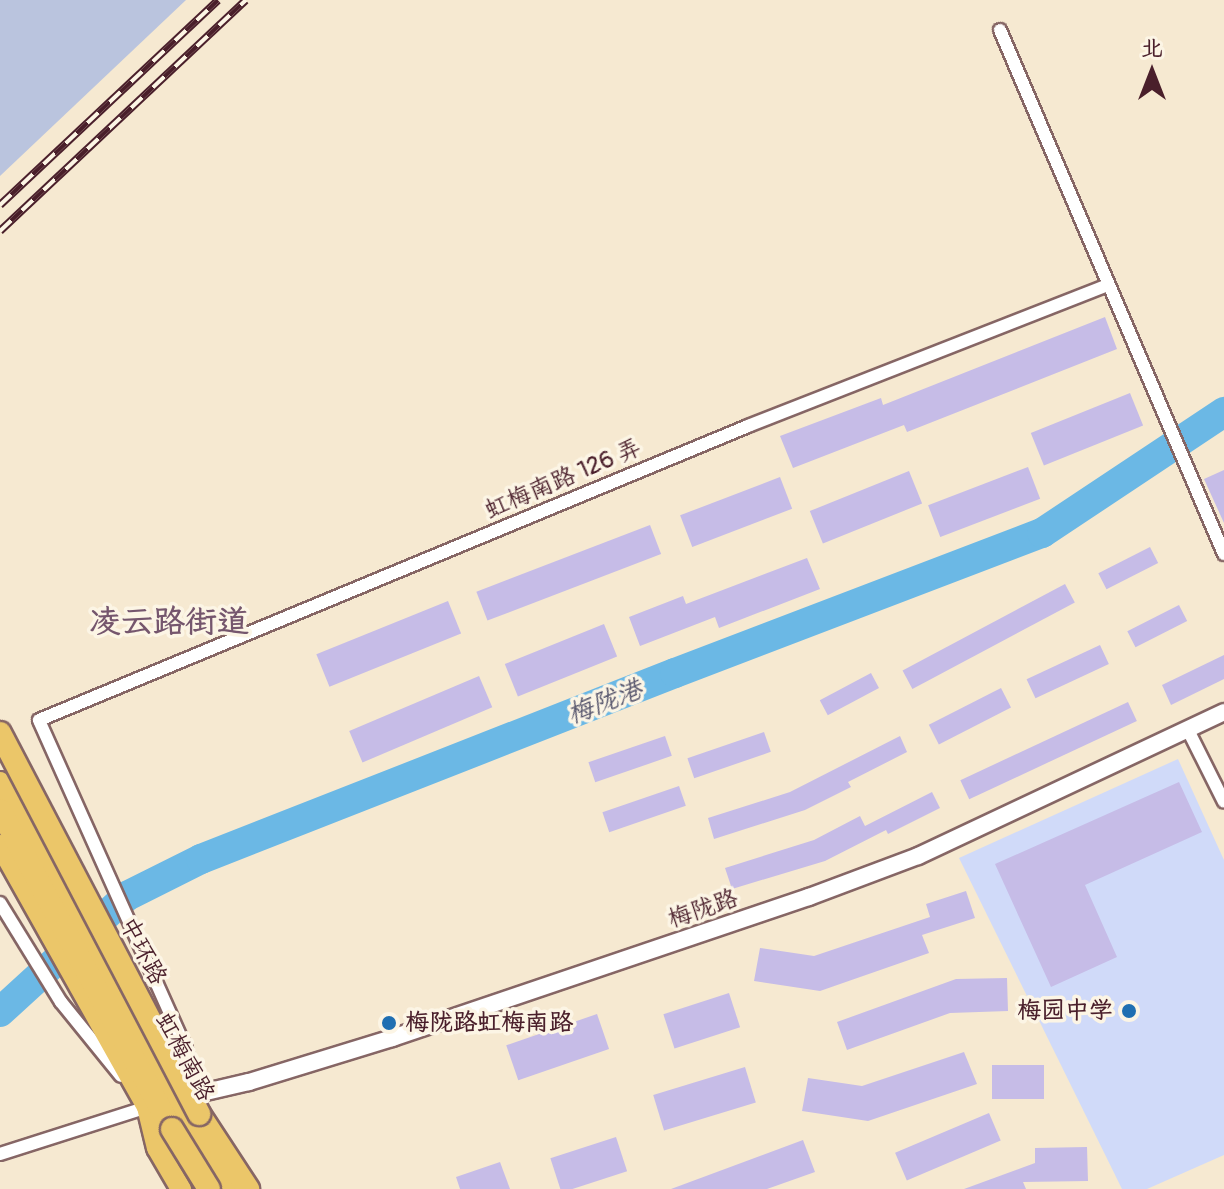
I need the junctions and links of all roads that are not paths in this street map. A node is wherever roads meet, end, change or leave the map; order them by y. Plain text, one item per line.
1 (1000, 30) dead end
2 (1107, 285) junction
3 (1224, 554) edge
4 (1224, 712) edge
5 (1188, 730) junction
6 (0, 733) edge
7 (0, 782) edge
8 (1224, 802) edge
9 (0, 810) edge
10 (0, 845) edge
11 (0, 903) edge
12 (187, 1096) junction
13 (147, 1107) junction
14 (0, 1154) edge
15 (181, 1189) edge
16 (209, 1189) edge
17 (229, 1189) edge
18 (248, 1189) edge
19 (255, 1189) edge

1 - 2 street
2 - 3 street
2 - 12 street, 虹梅南路 126 弄
4 - 5 street, 梅陇路
5 - 8 street
5 - 12 street, 梅陇路
6 - 18 highway, 中环路, bridge
7 - 12 main road, 虹梅南路
9 - 16 highway, bridge
10 - 13 main road, 虹梅南路
11 - 13 street
12 - 17 main road, 虹梅南路
12 - 19 main road, 虹梅南路
13 - 14 street
13 - 15 main road, 虹梅南路
13 - 16 main road, 虹梅南路

